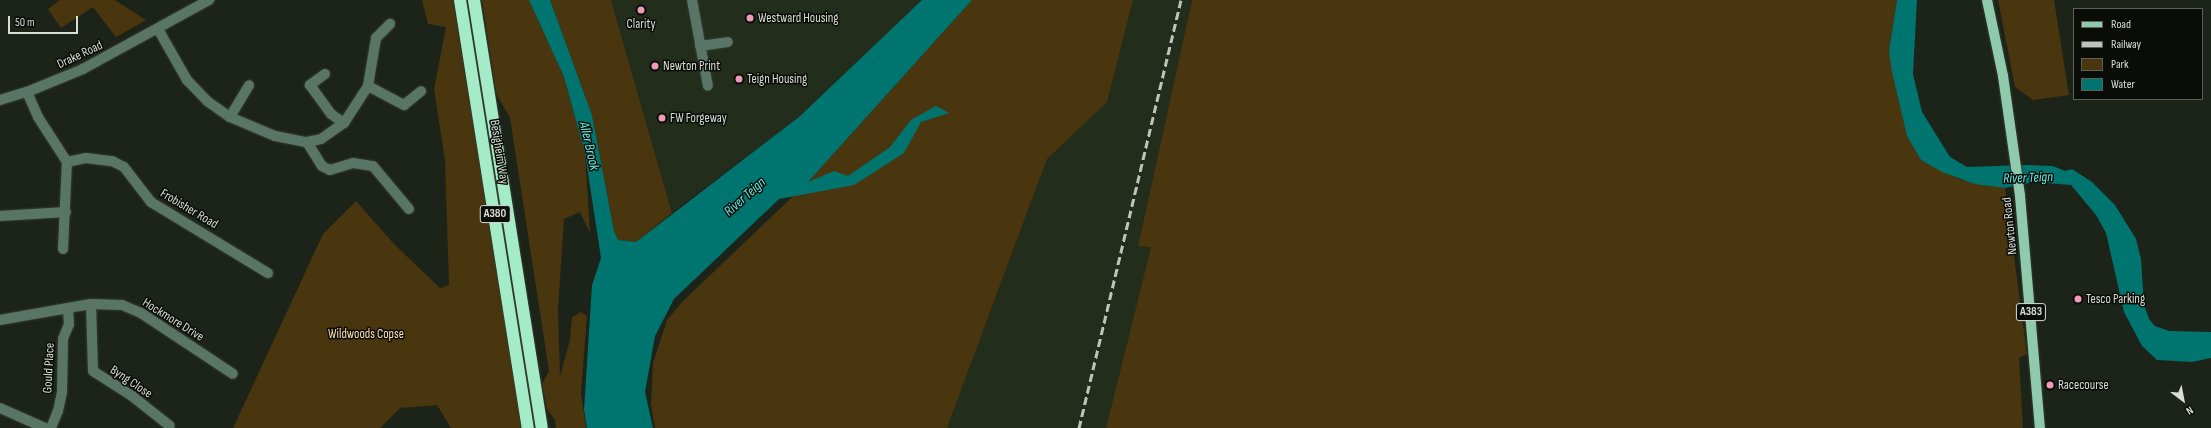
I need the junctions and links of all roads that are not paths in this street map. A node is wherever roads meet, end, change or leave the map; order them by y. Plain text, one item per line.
1 (209, 0) edge
2 (460, 0) edge
3 (474, 0) edge
4 (692, 0) edge
5 (1987, 0) edge
6 (390, 24) dead end
7 (158, 29) junction
8 (728, 42) dead end
9 (700, 46) junction
10 (325, 74) dead end
11 (249, 85) dead end
12 (368, 86) junction
13 (708, 86) dead end
14 (421, 91) dead end
15 (27, 92) junction
16 (0, 100) edge
17 (230, 117) junction
18 (344, 124) junction
19 (307, 142) junction
20 (67, 162) junction
21 (409, 208) dead end
22 (66, 212) junction
23 (0, 216) edge
24 (63, 249) dead end
25 (268, 273) dead end
26 (92, 304) junction
27 (68, 308) junction
28 (0, 320) edge
29 (232, 374) dead end
30 (0, 408) edge
31 (170, 426) dead end
32 (45, 428) edge
33 (50, 428) edge
34 (528, 428) edge
35 (542, 428) edge
36 (2040, 428) edge

1 - 7 street, Drake Road
2 - 34 highway, Besigheim Way / A380
3 - 35 highway, Besigheim Way / A380
4 - 9 street
5 - 36 main road, Newton Road / A383
6 - 12 street
7 - 15 street, Drake Road
7 - 17 street
8 - 9 street
9 - 13 street
10 - 18 street
11 - 17 street
12 - 14 street
12 - 18 street
15 - 16 street, Drake Road
15 - 20 street
17 - 19 street
18 - 19 street
19 - 21 street
20 - 22 street
20 - 25 street, Frobisher Road
22 - 23 street
22 - 24 street
26 - 27 street, Hockmore Drive
26 - 29 street, Hockmore Drive
26 - 31 street, Byng Close
27 - 28 street, Hockmore Drive
27 - 33 street, Gould Place
30 - 32 street

